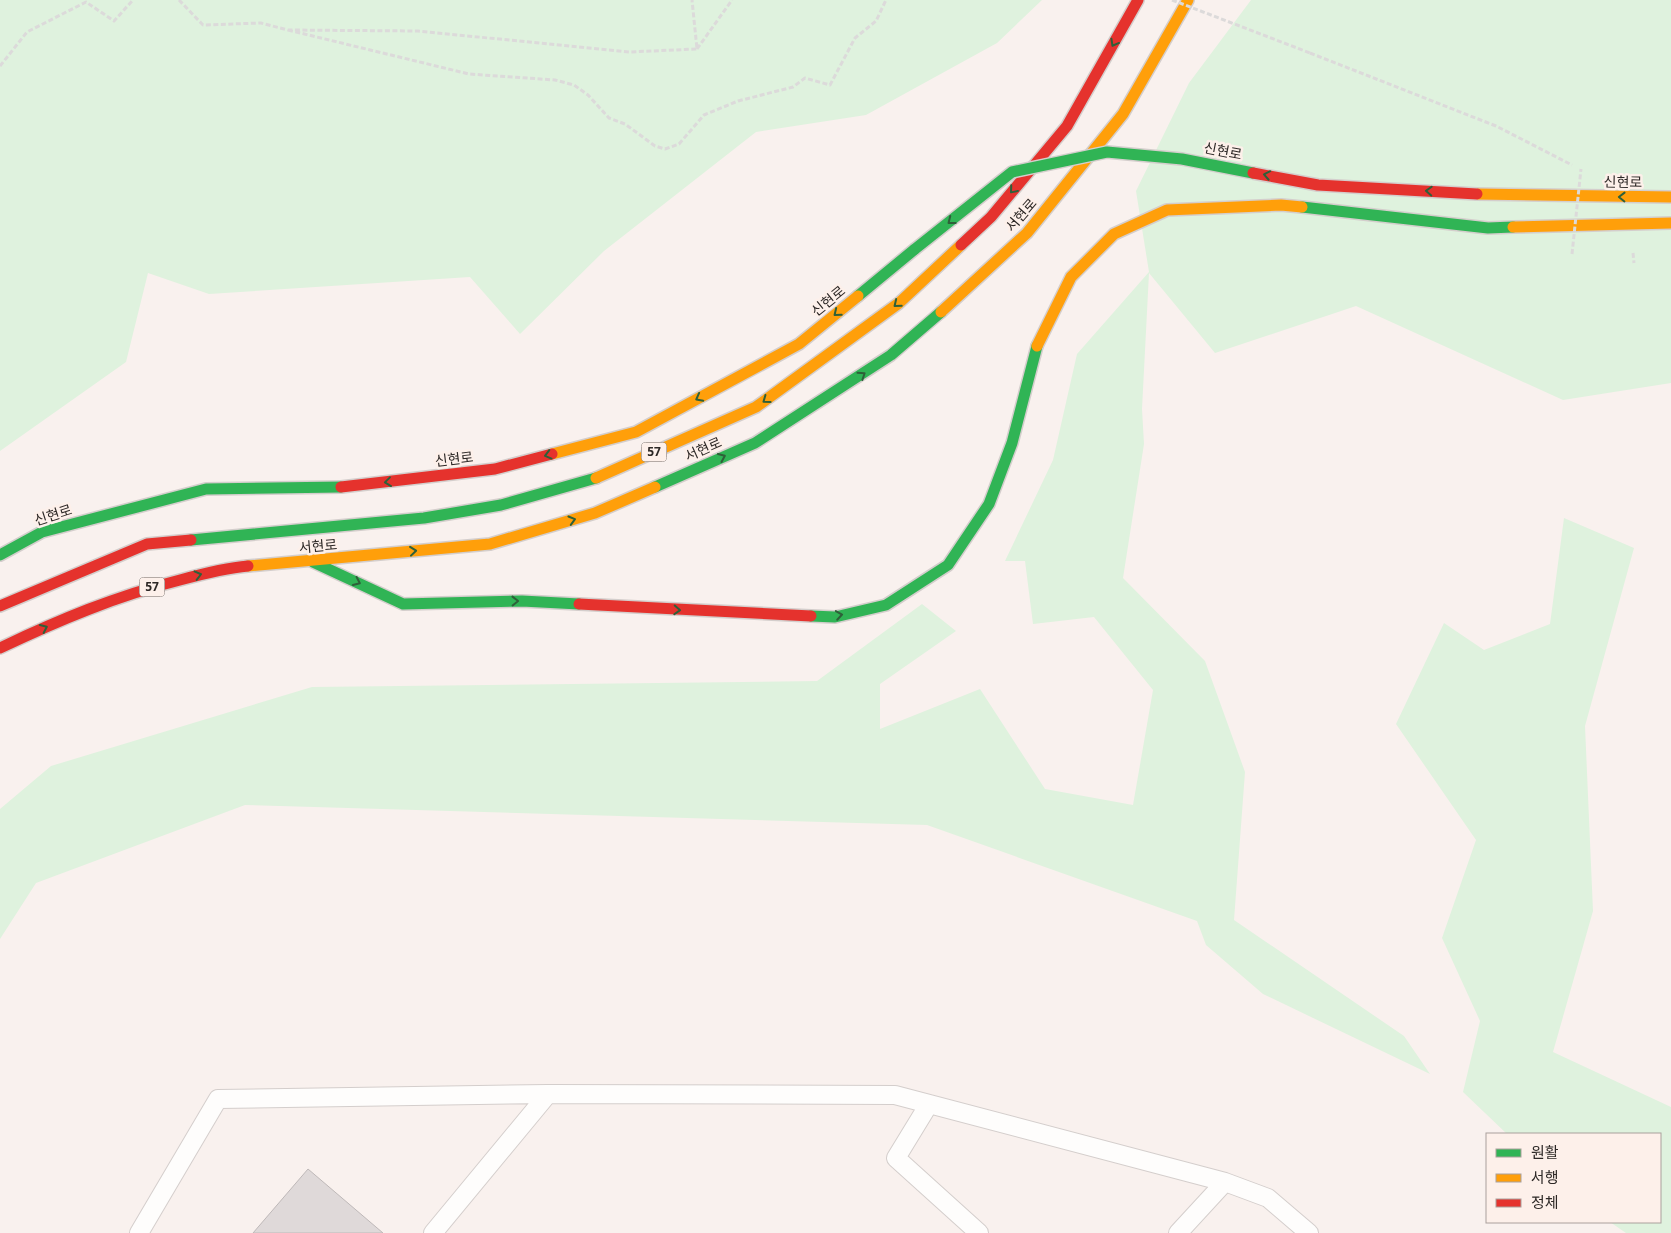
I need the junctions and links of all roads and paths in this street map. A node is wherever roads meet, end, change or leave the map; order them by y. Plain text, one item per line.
1 (133, 0) edge
2 (179, 0) edge
3 (692, 0) edge
4 (732, 0) edge
5 (886, 0) edge
6 (1138, 0) edge
7 (1172, 0) edge
8 (1188, 0) edge
9 (288, 30) junction
10 (697, 49) junction
11 (0, 66) edge
12 (1671, 197) edge
13 (1671, 224) edge
14 (1572, 254) dead end
15 (0, 555) edge
16 (313, 562) junction
17 (0, 606) edge
18 (0, 648) edge
19 (548, 1094) junction
20 (929, 1104) junction
21 (1225, 1182) junction
22 (139, 1233) edge
23 (433, 1233) edge
24 (979, 1233) edge
25 (1178, 1233) edge
26 (1309, 1233) edge

1 - 11 path
2 - 9 path
3 - 10 path
4 - 10 path
5 - 9 path
6 -> 17 main road, 서현로 / 57
7 - 14 path, bridge
16 -> 8 main road, 서현로 / 57
9 - 10 path
12 -> 15 main road, 신현로, bridge
16 -> 13 main road
18 -> 16 main road, 서현로 / 57
19 - 20 lane
19 - 22 lane
19 - 23 lane
20 - 21 lane
20 - 24 lane
21 - 25 lane
21 - 26 lane

